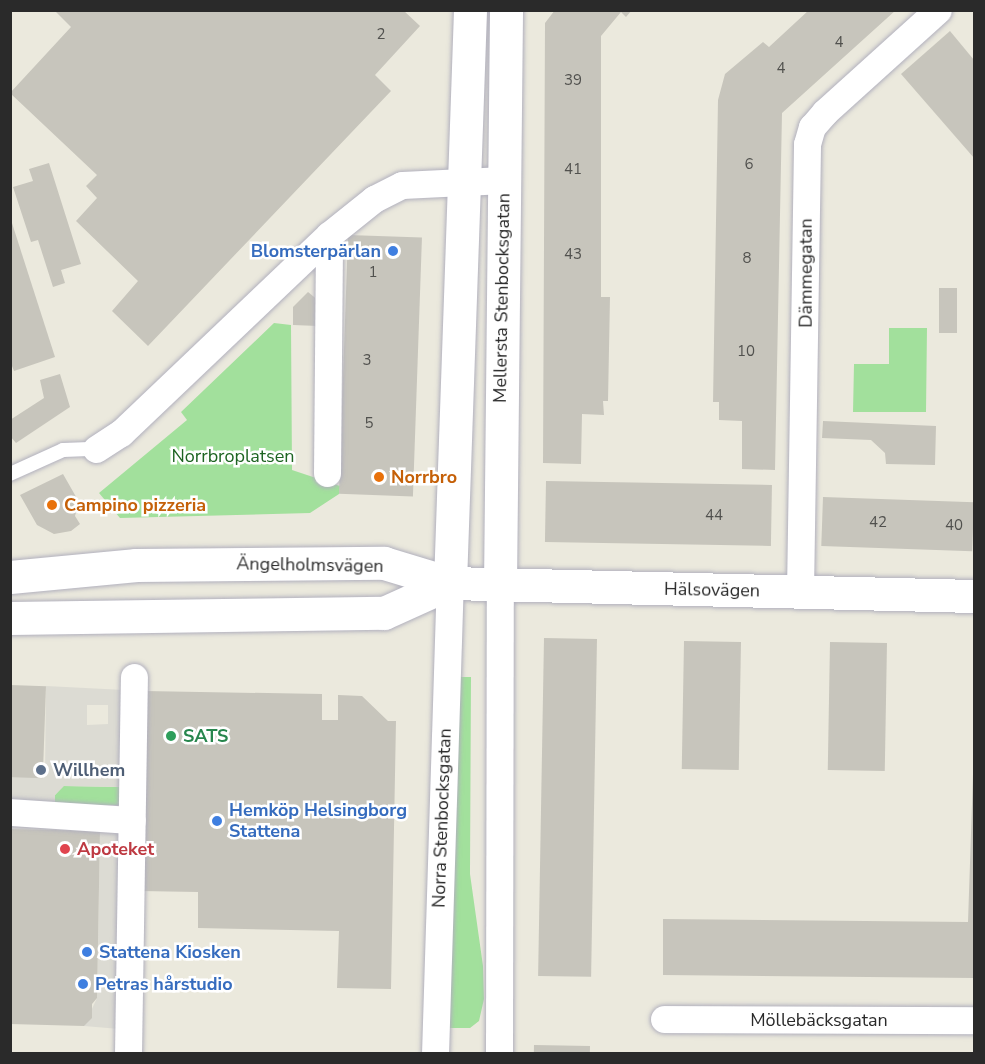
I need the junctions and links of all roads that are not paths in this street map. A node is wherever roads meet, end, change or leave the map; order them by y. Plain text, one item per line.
1 (470, 10) edge
2 (506, 10) edge
3 (938, 10) edge
4 (504, 180) junction
5 (466, 181) junction
6 (329, 235) junction
7 (96, 449) joint
8 (327, 473) dead end
9 (10, 474) edge
10 (10, 577) edge
11 (450, 583) junction
12 (500, 586) junction
13 (800, 592) junction
14 (975, 596) edge
15 (10, 618) edge
16 (134, 677) dead end
17 (10, 812) edge
18 (132, 820) junction
19 (664, 1019) dead end
20 (975, 1020) edge
21 (128, 1053) edge
22 (435, 1053) edge
23 (499, 1053) edge

1 - 5 main road
2 - 4 main road, Mellersta Stenbocksgatan
3 - 13 street, Dämmegatan
4 - 5 street
4 - 12 main road, Mellersta Stenbocksgatan
5 - 6 street
5 - 11 main road
6 - 7 street
6 - 8 street
7 - 9 lane
10 - 11 main road, Ängelholmsvägen
11 - 12 main road, Hälsovägen
11 - 15 main road
11 - 22 street, Norra Stenbocksgatan
12 - 13 main road, Hälsovägen
12 - 23 street
13 - 14 main road, Hälsovägen
16 - 18 street
17 - 18 street
18 - 21 street
19 - 20 street, Möllebäcksgatan

